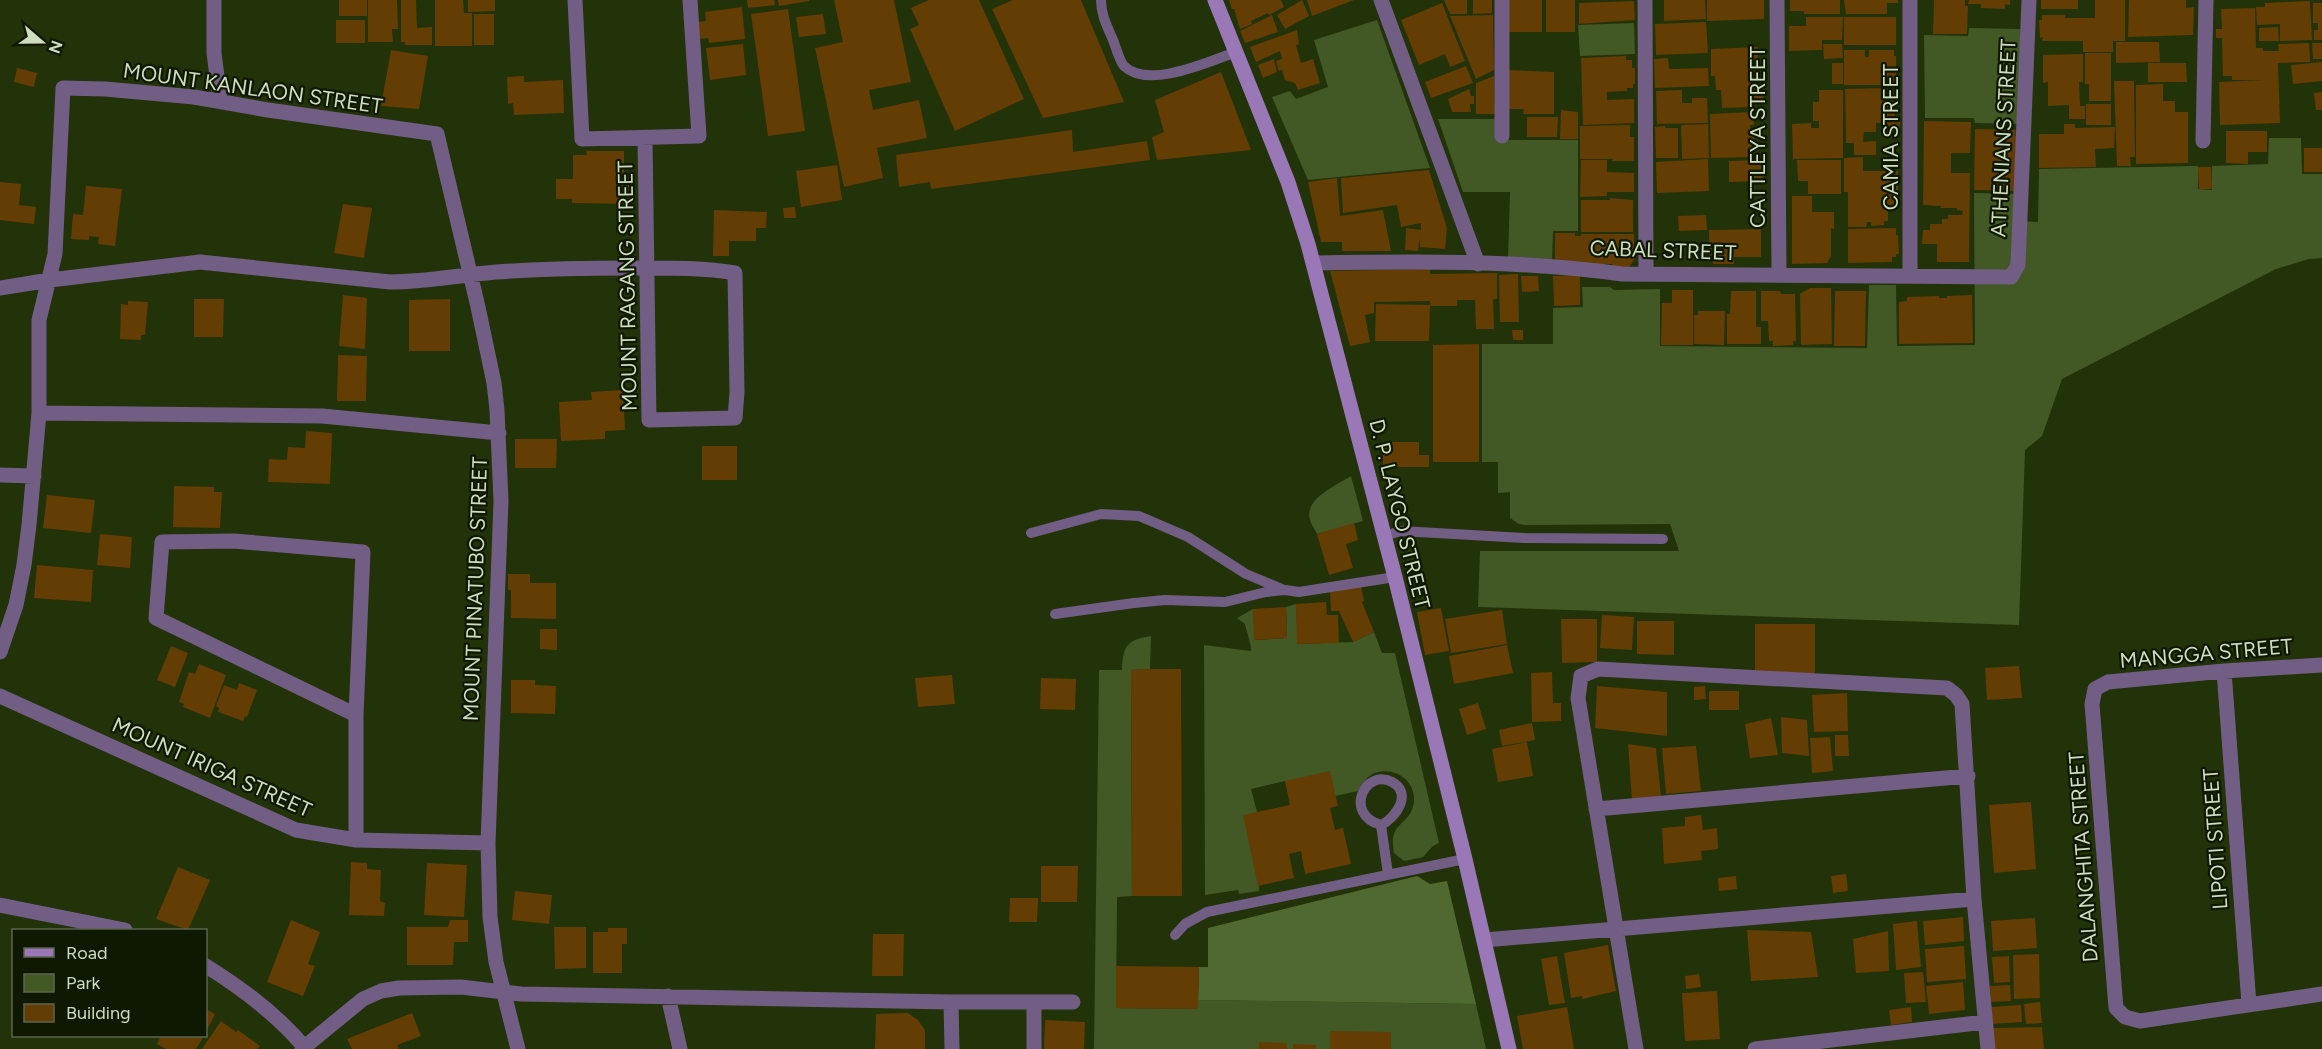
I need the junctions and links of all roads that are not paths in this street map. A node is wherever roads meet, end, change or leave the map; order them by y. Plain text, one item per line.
1 (214, 0) edge
2 (575, 0) edge
3 (690, 0) edge
4 (1101, 0) edge
5 (1215, 0) edge
6 (1381, 0) edge
7 (1502, 0) edge
8 (1645, 0) edge
9 (1778, 0) edge
10 (1910, 0) edge
11 (2029, 0) edge
12 (2206, 0) edge
13 (1236, 52) junction
14 (220, 100) junction
15 (436, 134) joint
16 (1502, 136) dead end
17 (645, 138) junction
18 (2203, 141) dead end
19 (1314, 263) junction
20 (1478, 264) junction
21 (647, 268) junction
22 (1646, 274) junction
23 (1779, 274) junction
24 (471, 275) junction
25 (1910, 275) junction
26 (2011, 277) joint
27 (50, 280) junction
28 (0, 288) edge
29 (39, 413) junction
30 (499, 433) junction
31 (0, 476) edge
32 (34, 476) junction
33 (1031, 533) dead end
34 (1384, 536) junction
35 (1663, 539) dead end
36 (1395, 577) junction
37 (1285, 590) junction
38 (1055, 614) dead end
39 (0, 652) edge
40 (2322, 665) edge
41 (2224, 671) junction
42 (2095, 689) joint
43 (0, 696) edge
44 (356, 715) junction
45 (1968, 776) junction
46 (1596, 809) junction
47 (1381, 825) junction
48 (356, 840) junction
49 (488, 843) junction
50 (1465, 859) junction
51 (1388, 874) junction
52 (1974, 899) junction
53 (0, 905) edge
54 (1616, 927) junction
55 (120, 929) edge
56 (1174, 934) dead end
57 (1484, 940) junction
58 (207, 967) edge
59 (503, 992) junction
60 (2322, 994) edge
61 (668, 996) junction
62 (951, 1002) junction
63 (1034, 1002) junction
64 (1073, 1002) dead end
65 (2249, 1004) junction
66 (1986, 1022) junction
67 (304, 1048) edge
68 (518, 1049) edge
69 (680, 1049) edge
70 (952, 1049) edge
71 (1034, 1049) edge
72 (1509, 1049) edge
73 (1636, 1049) edge
74 (1755, 1049) edge
75 (1988, 1049) edge

1 - 14 street
2 - 17 street, MOUNT RAGANG STREET
3 - 17 street, MOUNT RAGANG STREET
4 - 13 lane
5 - 13 main road, D. P. LAYGO STREET
6 - 20 street
7 - 16 street
8 - 22 street
9 - 23 street, CATTLEYA STREET
10 - 25 street, CAMIA STREET
11 - 26 street, ATHENIANS STREET
12 - 18 street
13 - 19 main road, D. P. LAYGO STREET
14 - 15 street, MOUNT KANLAON STREET
14 - 27 street, MOUNT KANLAON STREET
15 - 24 street, MOUNT PINATUBO STREET
17 - 21 street, MOUNT RAGANG STREET
19 - 20 street, CABAL STREET
19 - 34 main road, D. P. LAYGO STREET
20 - 22 street, CABAL STREET
21 - 21 street, MOUNT RAGANG STREET
21 - 24 street
22 - 23 street, CABAL STREET
23 - 25 street, CABAL STREET
24 - 27 street
24 - 30 street, MOUNT PINATUBO STREET
25 - 26 street, CABAL STREET
27 - 28 street
27 - 29 street
29 - 30 street
29 - 32 street
30 - 49 street, MOUNT PINATUBO STREET
31 - 32 street
32 - 39 street
33 - 37 lane
34 - 35 lane
34 - 36 main road, D. P. LAYGO STREET
36 - 37 lane
36 - 50 main road, D. P. LAYGO STREET
37 - 38 lane
40 - 41 street, MANGGA STREET
41 - 42 street, MANGGA STREET
41 - 65 street, LIPOTI STREET
42 - 65 street, DALANGHITA STREET
43 - 48 street, MOUNT IRIGA STREET
44 - 44 street
44 - 48 street
45 - 46 street
45 - 46 street
45 - 52 street
46 - 54 street
47 - 47 lane
47 - 51 lane
48 - 49 street, MOUNT IRIGA STREET
49 - 59 street, MOUNT PINATUBO STREET
50 - 51 lane
50 - 57 main road, D. P. LAYGO STREET
51 - 56 lane
52 - 54 street
52 - 66 street
53 - 55 street
54 - 57 street
54 - 73 street
57 - 72 main road, D. P. LAYGO STREET
58 - 67 street
59 - 61 street
59 - 67 street
59 - 68 street, MOUNT PINATUBO STREET
60 - 65 street
61 - 62 street
61 - 69 street
62 - 63 street
62 - 70 street
63 - 64 street
63 - 71 street
66 - 74 street
66 - 75 street

